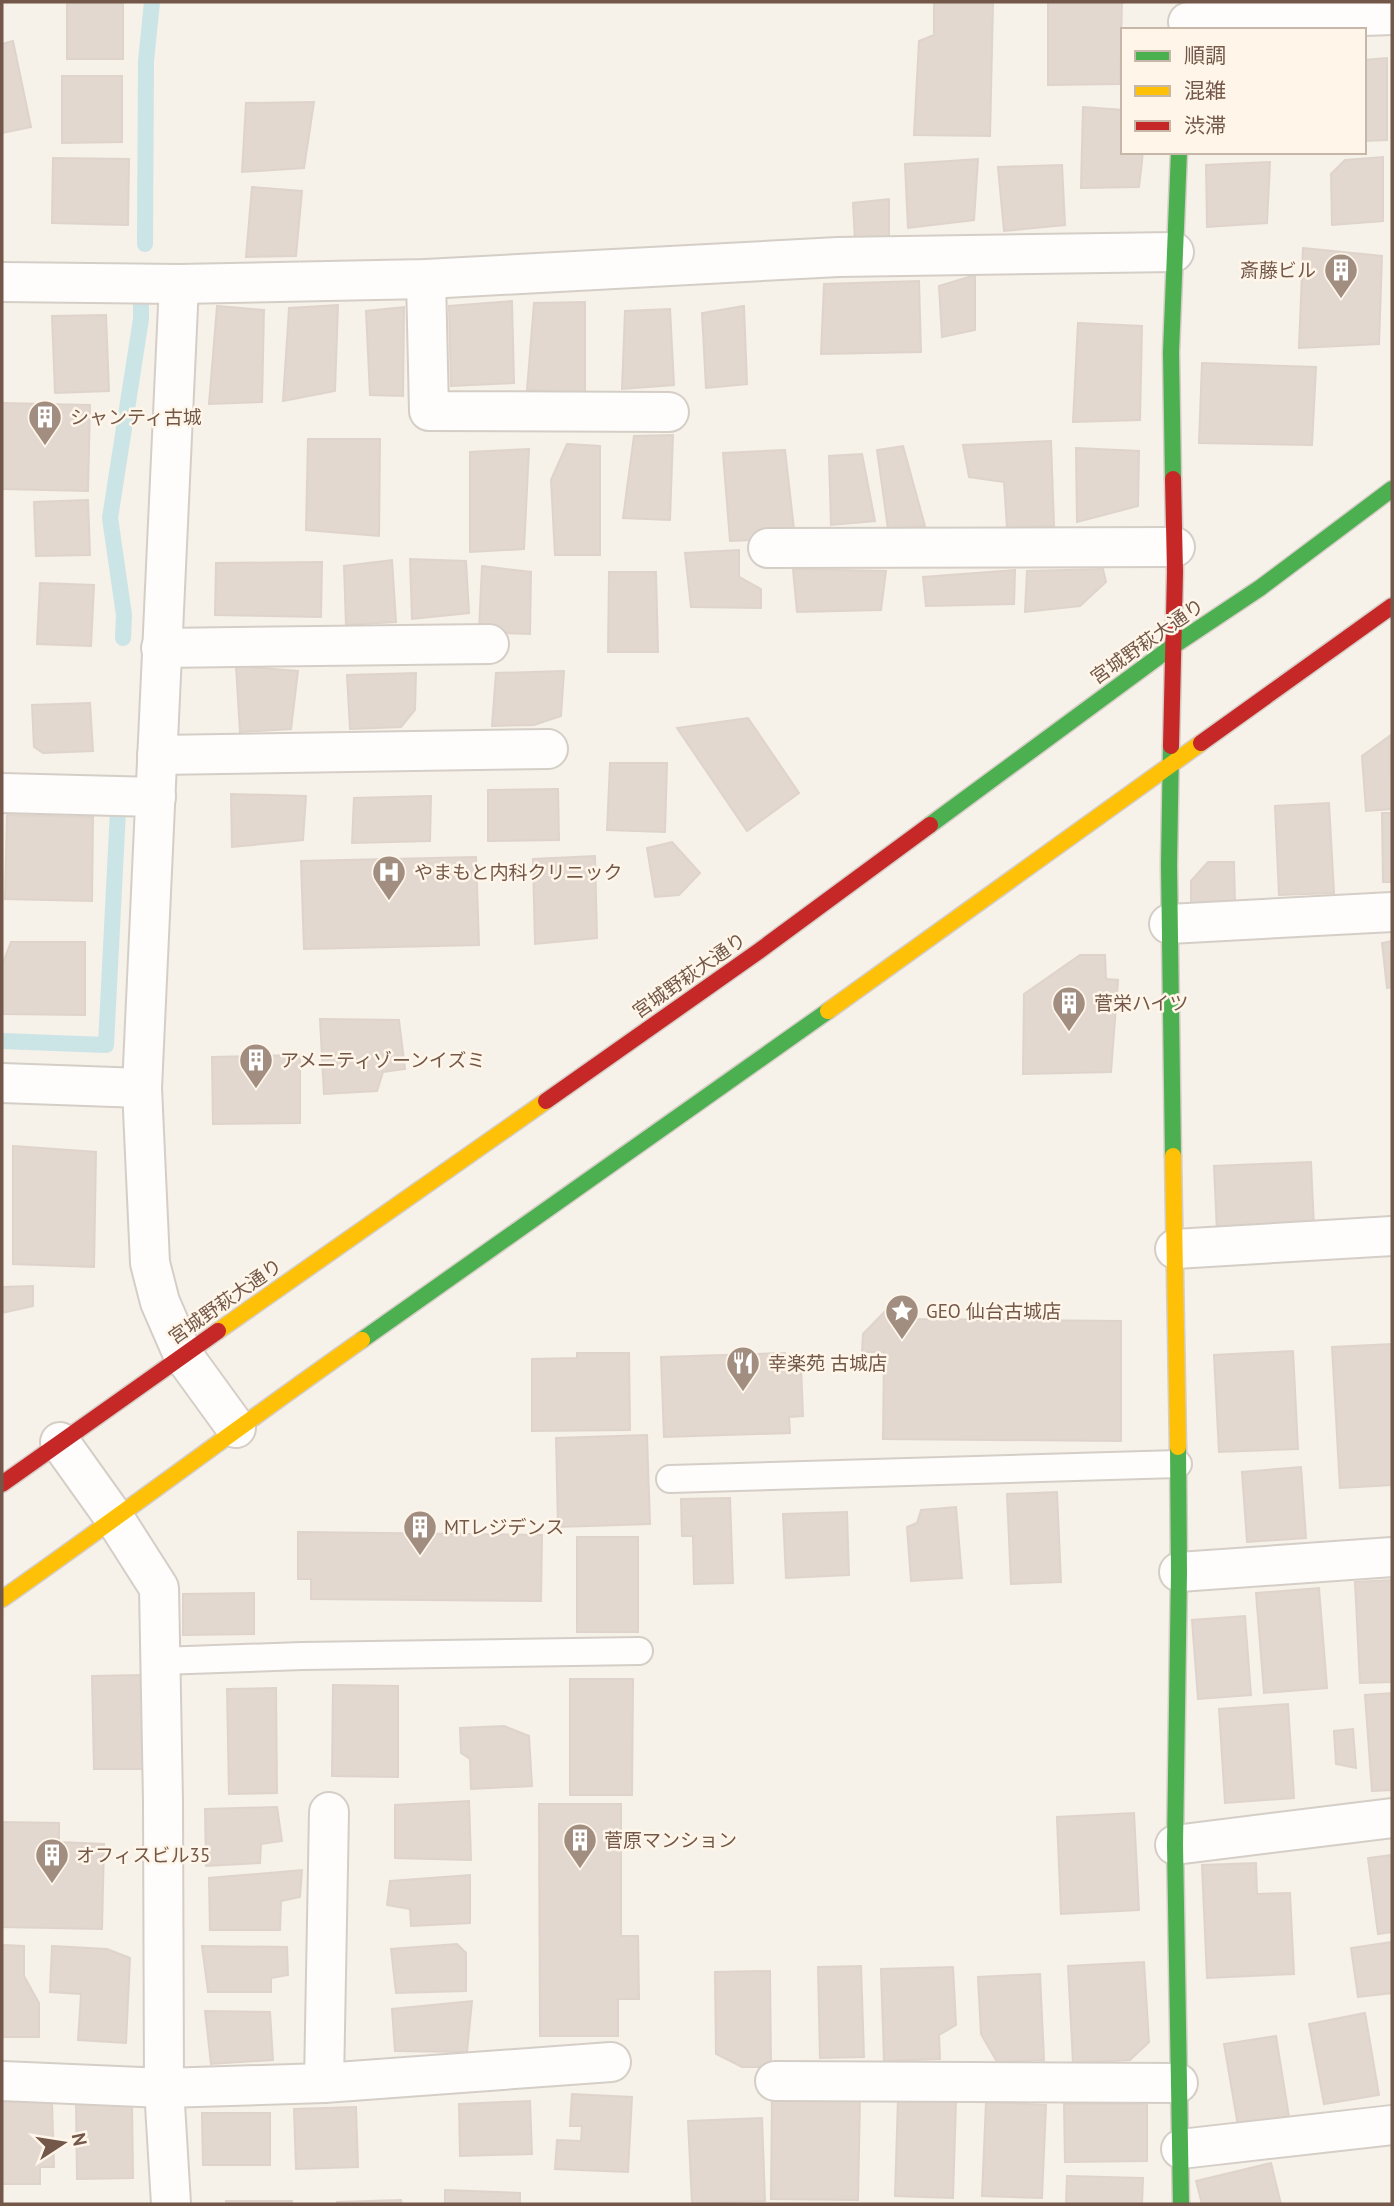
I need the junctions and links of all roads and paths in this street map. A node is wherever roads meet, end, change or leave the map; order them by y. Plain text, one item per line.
1 (1392, 15) edge
2 (1188, 18) edge
3 (1179, 154) edge
4 (1174, 252) junction
5 (426, 279) junction
6 (2, 282) edge
7 (179, 284) junction
8 (668, 412) dead end
9 (1392, 489) edge
10 (1175, 547) junction
11 (768, 548) dead end
12 (1392, 606) edge
13 (489, 644) dead end
14 (1173, 646) junction
15 (161, 648) junction
16 (548, 749) dead end
17 (157, 755) junction
18 (1171, 764) junction
19 (2, 793) edge
20 (156, 797) junction
21 (1392, 912) edge
22 (1169, 924) junction
23 (2, 1083) edge
24 (142, 1088) junction
25 (1392, 1236) edge
26 (1175, 1249) junction
27 (183, 1355) junction
28 (236, 1428) junction
29 (60, 1442) junction
30 (1178, 1464) junction
31 (670, 1479) dead end
32 (2, 1484) edge
33 (115, 1518) junction
34 (1392, 1556) edge
35 (1179, 1572) junction
36 (2, 1599) edge
37 (639, 1651) dead end
38 (160, 1661) junction
39 (329, 1812) dead end
40 (1392, 1818) edge
41 (1175, 1845) junction
42 (611, 2062) dead end
43 (2, 2081) edge
44 (775, 2081) dead end
45 (324, 2083) junction
46 (1178, 2083) junction
47 (164, 2088) junction
48 (1392, 2125) edge
49 (1181, 2149) junction
50 (171, 2204) edge
51 (1181, 2204) edge

1 - 2 street
3 - 4 street
4 - 5 street
4 - 10 street
5 - 7 street
5 - 8 street
6 - 7 street
7 - 15 street
9 - 14 street, 宮城野萩大通り
10 - 11 street
10 - 14 street
12 - 18 street
13 - 15 street
14 - 18 street
14 - 27 street, 宮城野萩大通り
15 - 17 street
16 - 17 street
17 - 20 street
18 - 22 street
18 - 28 street
19 - 20 street
20 - 24 street
21 - 22 street
22 - 26 street
23 - 24 street
24 - 27 street
25 - 26 street
26 - 30 street
27 - 28 street
27 - 29 street, 宮城野萩大通り
28 - 33 street
29 - 32 street, 宮城野萩大通り
29 - 33 street
30 - 31 lane
30 - 35 street
33 - 36 street
33 - 38 street
34 - 35 street
35 - 41 street
37 - 38 lane
38 - 47 street
39 - 45 street
40 - 41 street
41 - 46 street
42 - 45 street
43 - 47 street
44 - 46 street
45 - 47 street
46 - 49 street
47 - 50 street
48 - 49 street
49 - 51 street

